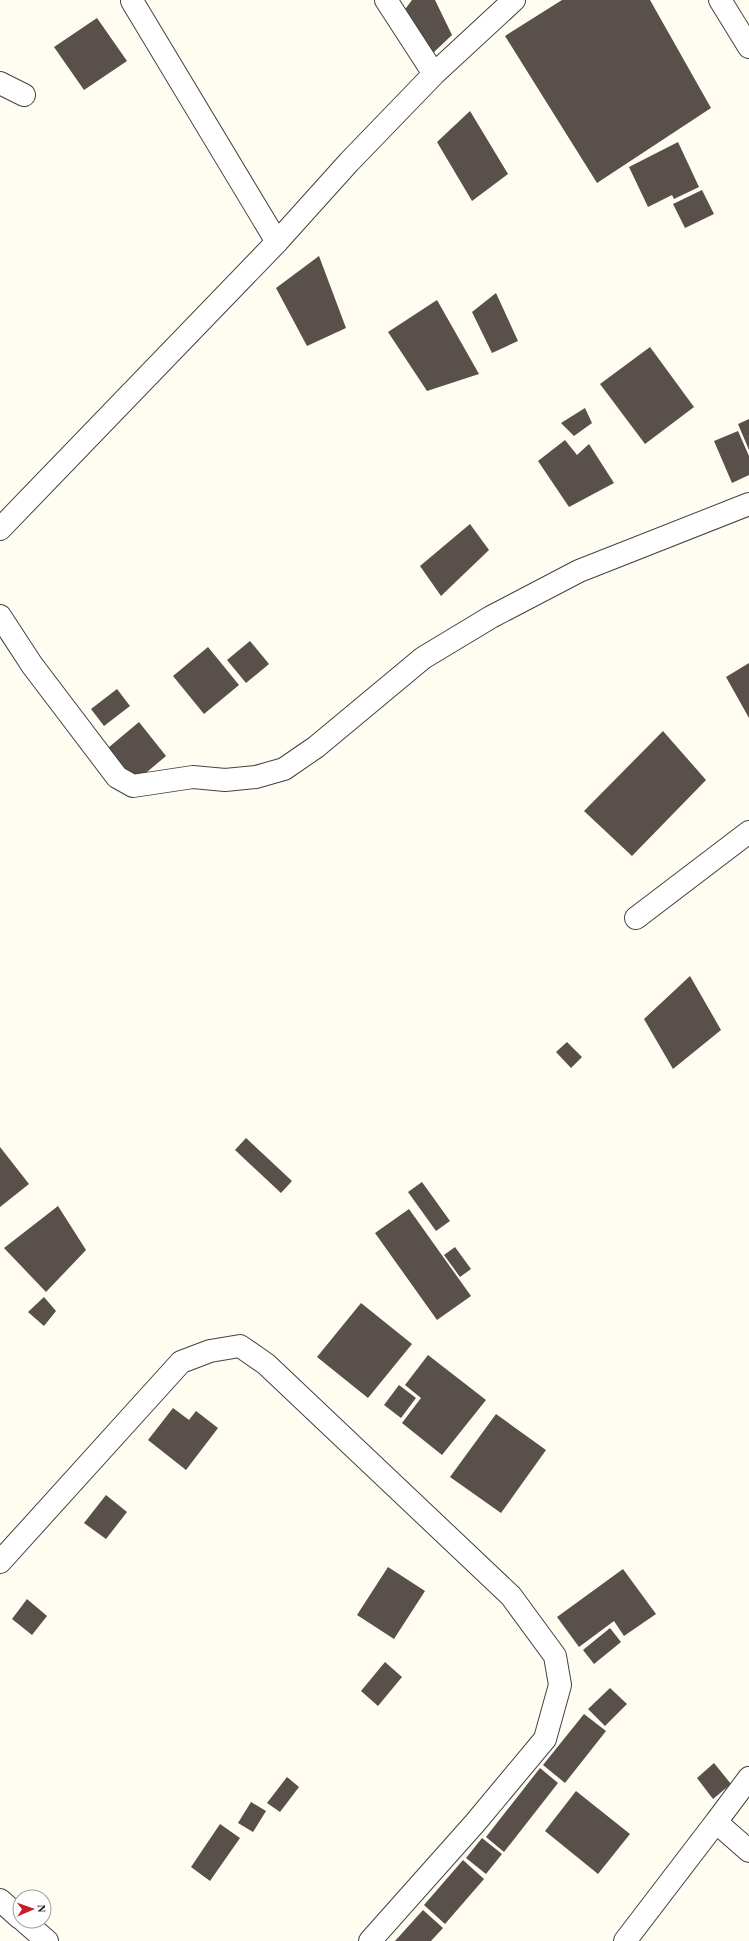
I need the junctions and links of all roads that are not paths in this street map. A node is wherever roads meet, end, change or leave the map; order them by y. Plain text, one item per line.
1 (386, 0) edge
2 (514, 0) edge
3 (720, 0) edge
4 (132, 1) edge
5 (749, 47) edge
6 (434, 74) junction
7 (0, 83) edge
8 (24, 95) dead end
9 (277, 242) junction
10 (749, 504) edge
11 (0, 530) edge
12 (0, 616) edge
13 (749, 832) edge
14 (636, 918) dead end
15 (0, 1562) edge
16 (749, 1778) edge
17 (716, 1822) junction
18 (749, 1851) edge
19 (0, 1900) edge
20 (12, 1911) edge
21 (33, 1929) edge
22 (47, 1941) edge
23 (370, 1941) edge
24 (625, 1941) edge

1 - 6 street
2 - 6 street
3 - 5 street
4 - 9 street
6 - 9 street
7 - 8 street
9 - 11 street
10 - 12 street
13 - 14 street
15 - 23 street
16 - 17 street
17 - 18 street
17 - 24 street
19 - 20 street
21 - 22 street

